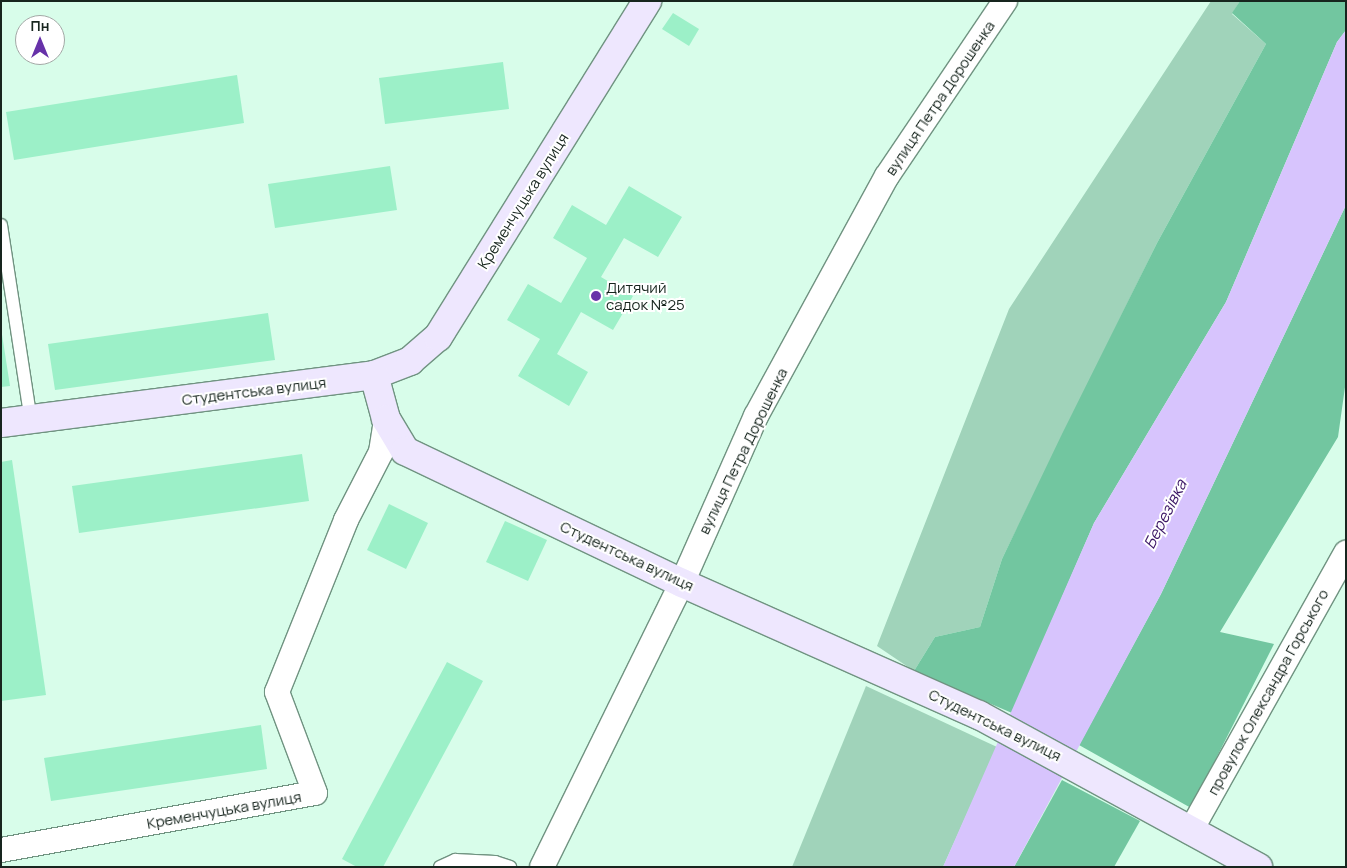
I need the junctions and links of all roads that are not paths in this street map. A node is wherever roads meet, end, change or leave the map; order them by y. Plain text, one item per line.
1 (647, 1) edge
2 (1005, 1) edge
3 (1, 225) edge
4 (374, 375) junction
5 (386, 419) junction
6 (31, 420) junction
7 (1, 423) edge
8 (1346, 553) edge
9 (682, 583) junction
10 (1190, 832) junction
11 (1, 850) edge
12 (440, 867) edge
13 (510, 867) edge
14 (542, 867) edge
15 (1258, 867) edge

1 - 4 street, Кременчуцька вулиця
2 - 9 street, вулиця Петра Дорошенка
3 - 6 lane
4 - 5 street, Студентська вулиця
4 - 6 street, Студентська вулиця
5 - 9 street, Студентська вулиця
5 - 11 street, Кременчуцька вулиця
6 - 7 street, Студентська вулиця
8 - 10 street, провулок Олександра Горського
9 - 10 street, Студентська вулиця
9 - 14 street, вулиця Петра Дорошенка
10 - 15 street, Студентська вулиця
12 - 13 lane

